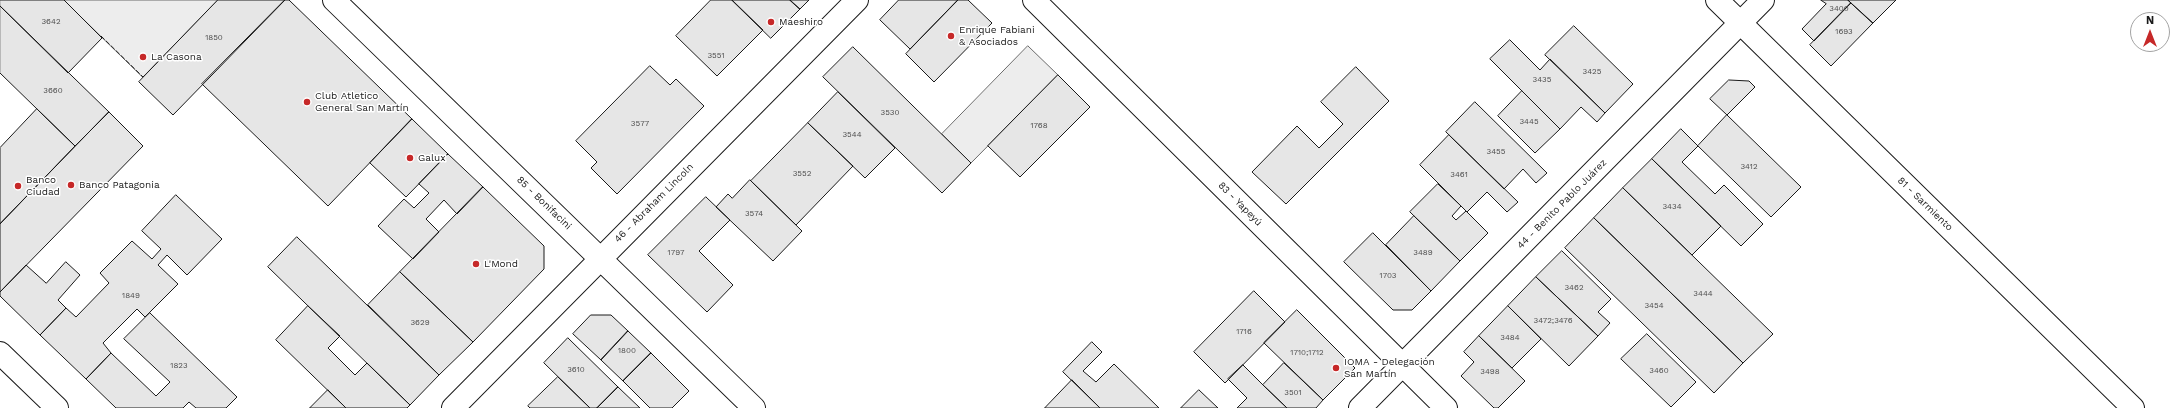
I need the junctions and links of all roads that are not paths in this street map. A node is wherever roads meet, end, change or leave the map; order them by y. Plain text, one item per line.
1 (334, 0) edge
2 (857, 0) edge
3 (1034, 0) edge
4 (1717, 0) edge
5 (1763, 0) edge
6 (1740, 23) junction
7 (600, 258) junction
8 (0, 353) edge
9 (1402, 365) junction
10 (57, 408) edge
11 (453, 408) edge
12 (754, 408) edge
13 (1360, 408) edge
14 (1446, 408) edge
15 (2133, 408) edge

1 - 7 street, 85 - Bonifacini
2 - 7 street, 46 - Abraham Lincoln
3 - 9 street, 83 - Yapeyú
4 - 6 street, 81 - Sarmiento
5 - 6 street, 44 - Benito Pablo Juárez
6 - 9 street, 44 - Benito Pablo Juárez
6 - 15 street, 81 - Sarmiento
7 - 11 street, 46 - Abraham Lincoln
7 - 12 street, 85 - Bonifacini
8 - 10 street
9 - 13 street, 44 - Benito Pablo Juárez
9 - 14 street, 83 - Yapeyú

